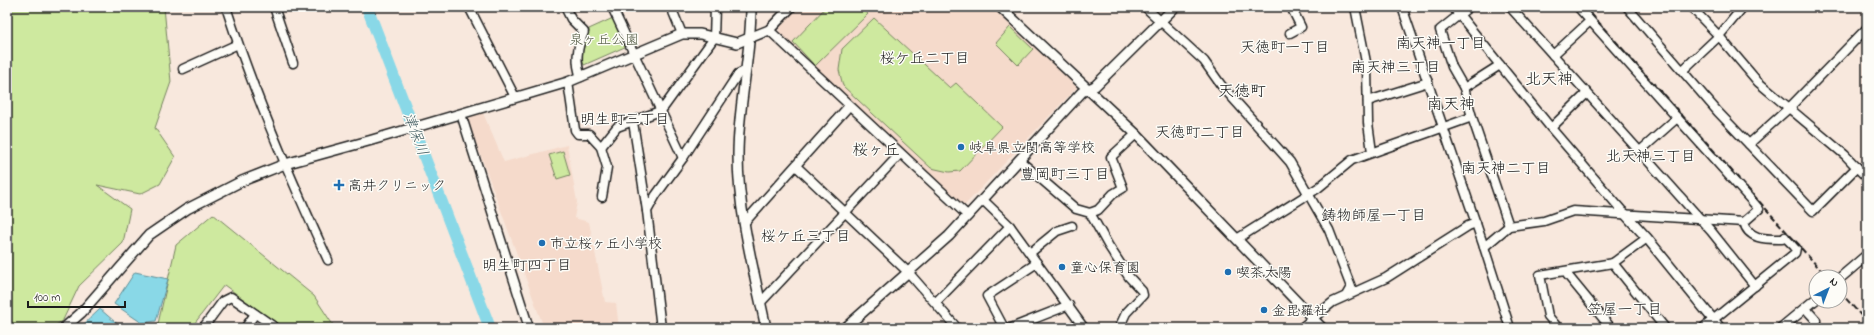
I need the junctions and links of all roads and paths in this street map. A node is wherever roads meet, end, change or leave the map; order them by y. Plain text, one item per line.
1 (226, 7) edge
2 (274, 7) edge
3 (469, 7) edge
4 (565, 7) edge
5 (612, 7) edge
6 (671, 7) edge
7 (715, 7) edge
8 (751, 7) edge
9 (790, 7) edge
10 (1000, 7) edge
11 (1145, 7) edge
12 (1175, 7) edge
13 (1291, 7) edge
14 (1355, 7) edge
15 (1402, 7) edge
16 (1453, 7) edge
17 (1469, 7) edge
18 (1510, 7) edge
19 (1578, 7) edge
20 (1627, 7) edge
21 (1691, 7) edge
22 (1743, 7) edge
23 (1459, 15) junction
24 (1160, 21) junction
25 (1590, 21) junction
26 (1867, 28) edge
27 (769, 30) junction
28 (1290, 33) dead end
29 (682, 34) junction
30 (1719, 36) junction
31 (714, 38) junction
32 (751, 38) junction
33 (238, 44) junction
34 (634, 55) junction
35 (1553, 55) junction
36 (293, 63) dead end
37 (1500, 65) junction
38 (183, 69) dead end
39 (746, 70) junction
40 (1683, 70) junction
41 (581, 77) junction
42 (568, 82) junction
43 (1428, 82) junction
44 (1464, 88) junction
45 (1088, 90) junction
46 (1587, 93) junction
47 (515, 97) junction
48 (1368, 101) junction
49 (849, 106) junction
50 (1789, 108) junction
51 (660, 112) junction
52 (458, 115) junction
53 (1472, 117) junction
54 (1677, 118) junction
55 (633, 122) junction
56 (1443, 126) junction
57 (1551, 128) junction
58 (1136, 134) junction
59 (1749, 144) junction
60 (601, 147) junction
61 (1640, 151) junction
62 (1372, 152) junction
63 (900, 154) junction
64 (683, 158) junction
65 (1019, 160) junction
66 (285, 164) junction
67 (796, 166) junction
68 (1857, 167) junction
69 (1867, 178) edge
70 (1308, 194) junction
71 (602, 198) dead end
72 (983, 200) junction
73 (647, 211) junction
74 (846, 212) junction
75 (1090, 213) junction
76 (1624, 213) junction
77 (968, 216) junction
78 (1699, 219) junction
79 (1744, 222) junction
80 (744, 223) junction
81 (1476, 223) junction
82 (1010, 226) junction
83 (1072, 226) dead end
84 (1509, 226) junction
85 (1647, 238) junction
86 (1237, 239) junction
87 (1484, 247) junction
88 (1030, 253) junction
89 (1867, 255) edge
90 (328, 260) dead end
91 (1037, 263) junction
92 (1614, 263) junction
93 (1848, 271) edge
94 (908, 272) junction
95 (1565, 272) junction
96 (1755, 286) junction
97 (1347, 294) junction
98 (761, 302) junction
99 (936, 302) junction
100 (1069, 305) junction
101 (1808, 306) edge
102 (1805, 308) junction
103 (255, 314) junction
104 (1312, 318) junction
105 (1714, 319) junction
106 (64, 328) edge
107 (203, 328) edge
108 (245, 328) edge
109 (273, 328) edge
110 (529, 328) edge
111 (661, 328) edge
112 (766, 328) edge
113 (845, 328) edge
114 (957, 328) edge
115 (1004, 328) edge
116 (1011, 328) edge
117 (1084, 328) edge
118 (1119, 328) edge
119 (1301, 328) edge
120 (1322, 328) edge
121 (1510, 328) edge
122 (1558, 328) edge
123 (1611, 328) edge
124 (1665, 328) edge
125 (1703, 328) edge
126 (1720, 328) edge
127 (1781, 328) edge
128 (1816, 328) edge

1 - 33 street
2 - 36 street
3 - 47 street
4 - 41 street
5 - 34 street
6 - 29 street
7 - 31 street
8 - 32 street
9 - 27 street
10 - 45 street
11 - 24 street
12 - 24 street
13 - 28 street
14 - 48 street
15 - 43 street
16 - 23 street
17 - 23 street
18 - 35 street
19 - 25 street
20 - 40 street
21 - 30 street
22 - 30 street
23 - 37 street
23 - 44 street
24 - 45 street
24 - 70 street
25 - 35 street
25 - 54 street
26 - 50 street
27 - 32 street
27 - 49 street
29 - 31 street
29 - 34 street
30 - 40 street
30 - 50 street
31 - 32 street
31 - 51 street
32 - 39 street
33 - 38 street
33 - 66 street
34 - 41 street
34 - 51 street
35 - 46 street
37 - 44 street
37 - 57 street
39 - 64 street
39 - 80 street
40 - 59 street
41 - 42 street
42 - 47 street
42 - 60 street
43 - 48 street
43 - 56 street
44 - 53 street
45 - 58 street
45 - 65 street
46 - 57 street
46 - 61 street
47 - 52 street
48 - 62 street
49 - 63 street
49 - 67 street
50 - 59 street
50 - 68 street
51 - 55 street
51 - 64 street
52 - 66 street
52 - 110 street
53 - 56 street
53 - 84 street
54 - 61 street
54 - 79 street
55 - 60 street
55 - 73 street
56 - 62 street
56 - 81 street
57 - 76 street
58 - 75 street
58 - 86 street
59 - 68 street
60 - 71 street
61 - 78 street
62 - 70 street
63 - 74 street
63 - 77 street
64 - 73 street
65 - 72 street
65 - 75 street
66 - 90 street
66 - 106 street
67 - 74 street
67 - 80 street
68 - 69 street
70 - 86 street
70 - 97 street
72 - 77 street
72 - 82 street
73 - 111 street
74 - 94 street
74 - 98 street
75 - 118 street
76 - 78 street
76 - 84 street
76 - 85 street
77 - 94 street
78 - 79 street
78 - 96 street
79 - 96 street
80 - 98 street
81 - 87 street
81 - 97 street
82 - 88 street
82 - 99 street
83 - 88 street
84 - 87 street
85 - 92 street
85 - 105 street
86 - 104 street
87 - 121 street
88 - 91 street
89 - 93 street
91 - 100 street
91 - 115 street
92 - 95 street
92 - 124 street
94 - 99 street
94 - 113 street
95 - 122 street
95 - 123 street
96 - 105 street
97 - 104 street
98 - 112 street
99 - 114 street
100 - 116 street
100 - 117 street
101 - 102 street
102 - 127 street
102 - 128 street
103 - 107 street
103 - 108 street
103 - 109 street
104 - 119 street
104 - 120 street
105 - 125 street
105 - 126 street

